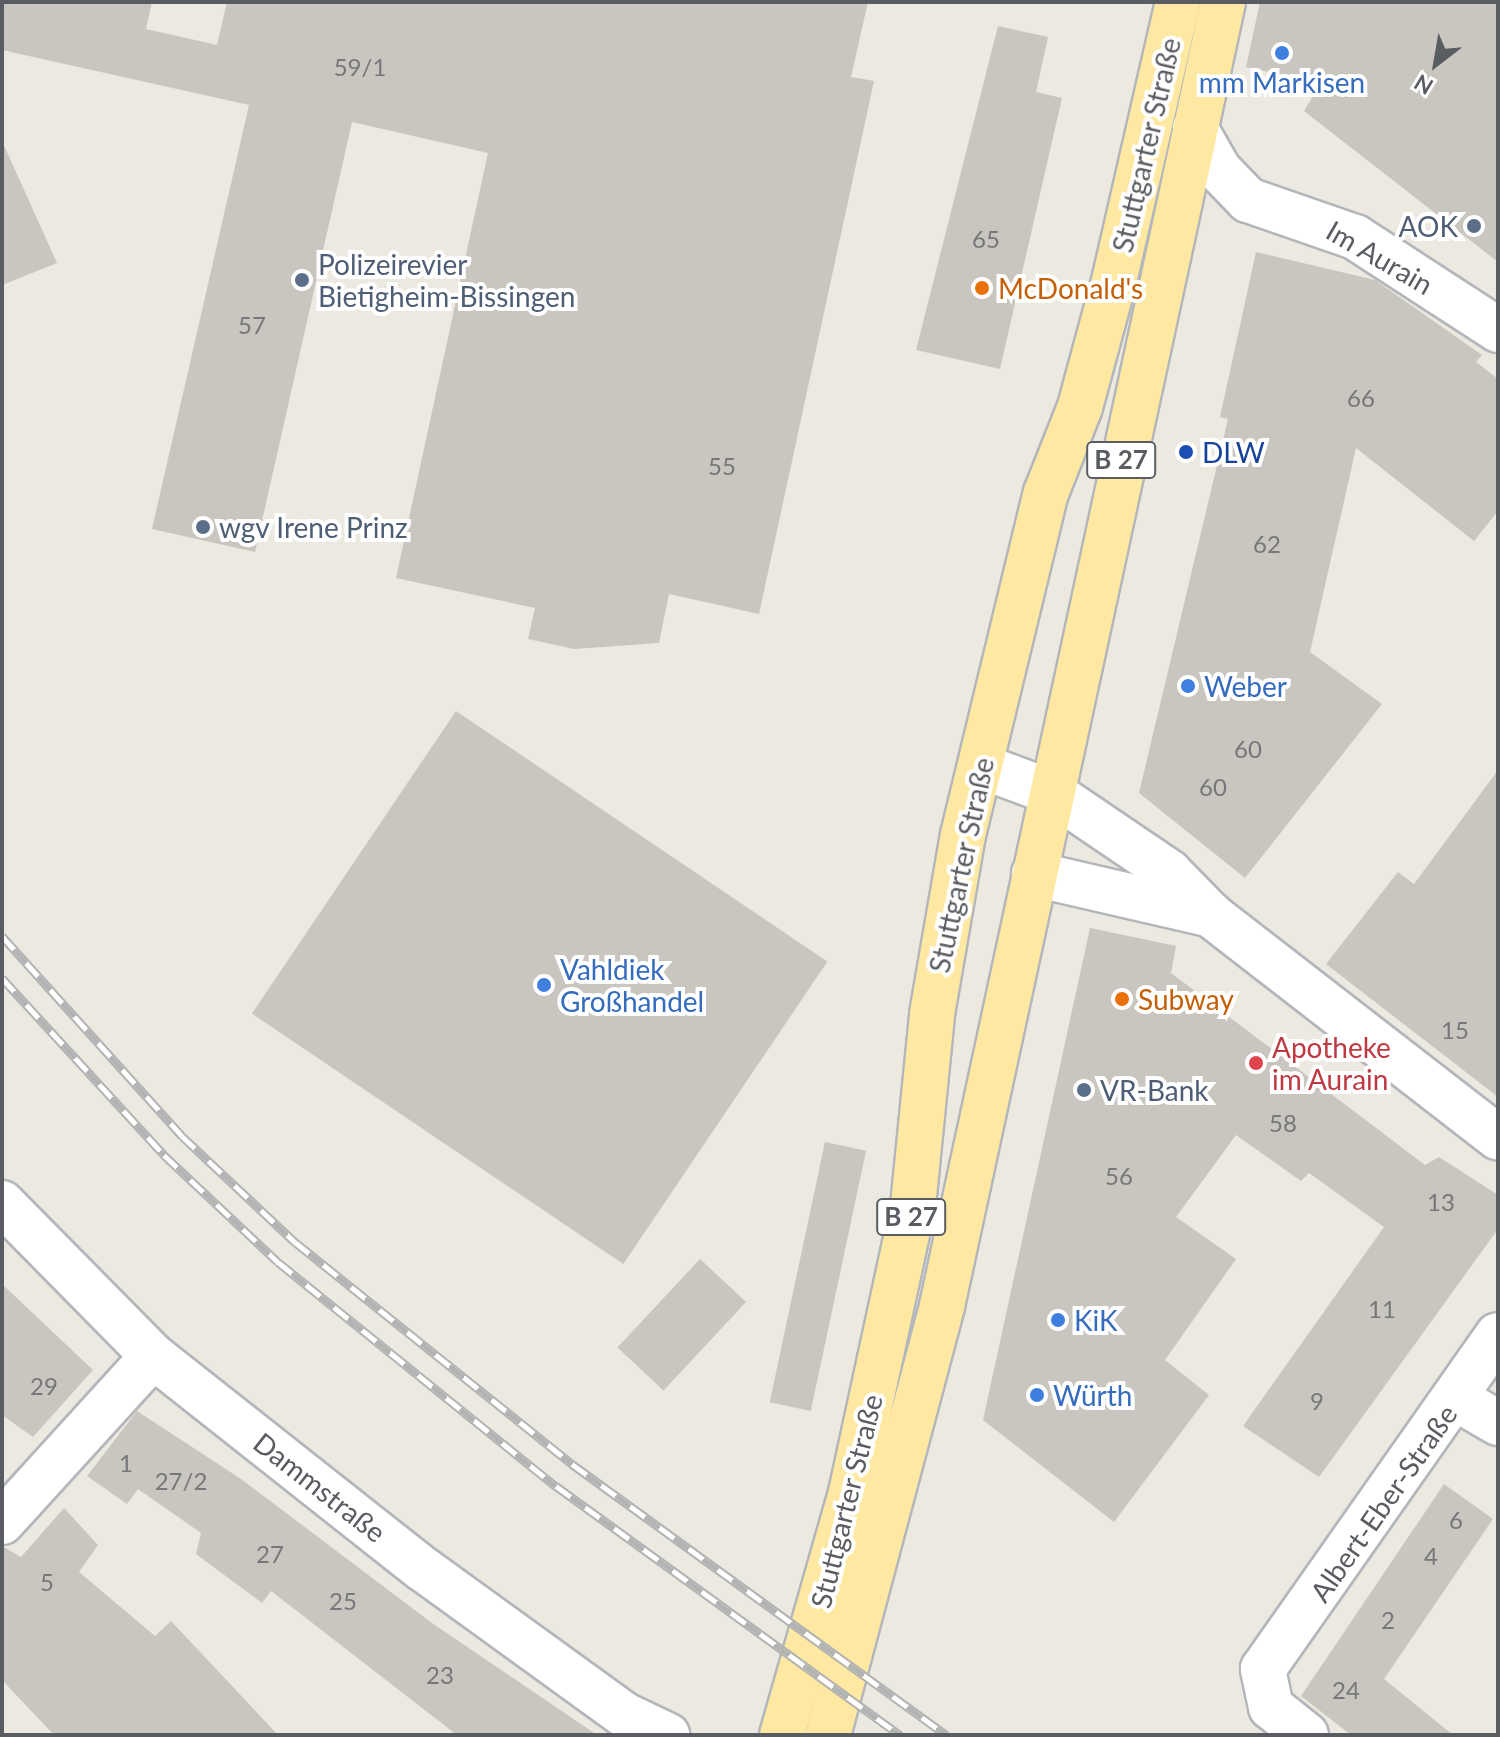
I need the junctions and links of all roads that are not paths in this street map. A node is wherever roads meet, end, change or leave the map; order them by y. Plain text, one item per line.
1 (1178, 2) edge
2 (1223, 2) edge
3 (1195, 128) junction
4 (1498, 330) edge
5 (981, 766) junction
6 (1051, 792) junction
7 (1034, 874) junction
8 (1211, 915) junction
9 (1498, 1138) edge
10 (2, 1203) edge
11 (1498, 1335) edge
12 (153, 1356) junction
13 (1457, 1399) junction
14 (1498, 1423) edge
15 (2, 1522) edge
16 (775, 1732) edge
17 (667, 1735) edge
18 (828, 1735) edge
19 (1306, 1735) edge

1 - 5 main road, Stuttgarter Straße / B 27
2 - 3 main road, Stuttgarter Straße / B 27
3 - 4 street, Im Aurain
3 - 6 main road, Stuttgarter Straße / B 27
5 - 6 street
5 - 16 main road, Stuttgarter Straße / B 27
6 - 7 main road, Stuttgarter Straße / B 27
6 - 8 street
7 - 8 street
7 - 18 main road, Stuttgarter Straße / B 27
8 - 9 street
10 - 12 street, Dammstraße
11 - 13 street, Albert-Eber-Straße
12 - 15 street
12 - 17 street, Dammstraße
13 - 14 street
13 - 19 street, Albert-Eber-Straße

